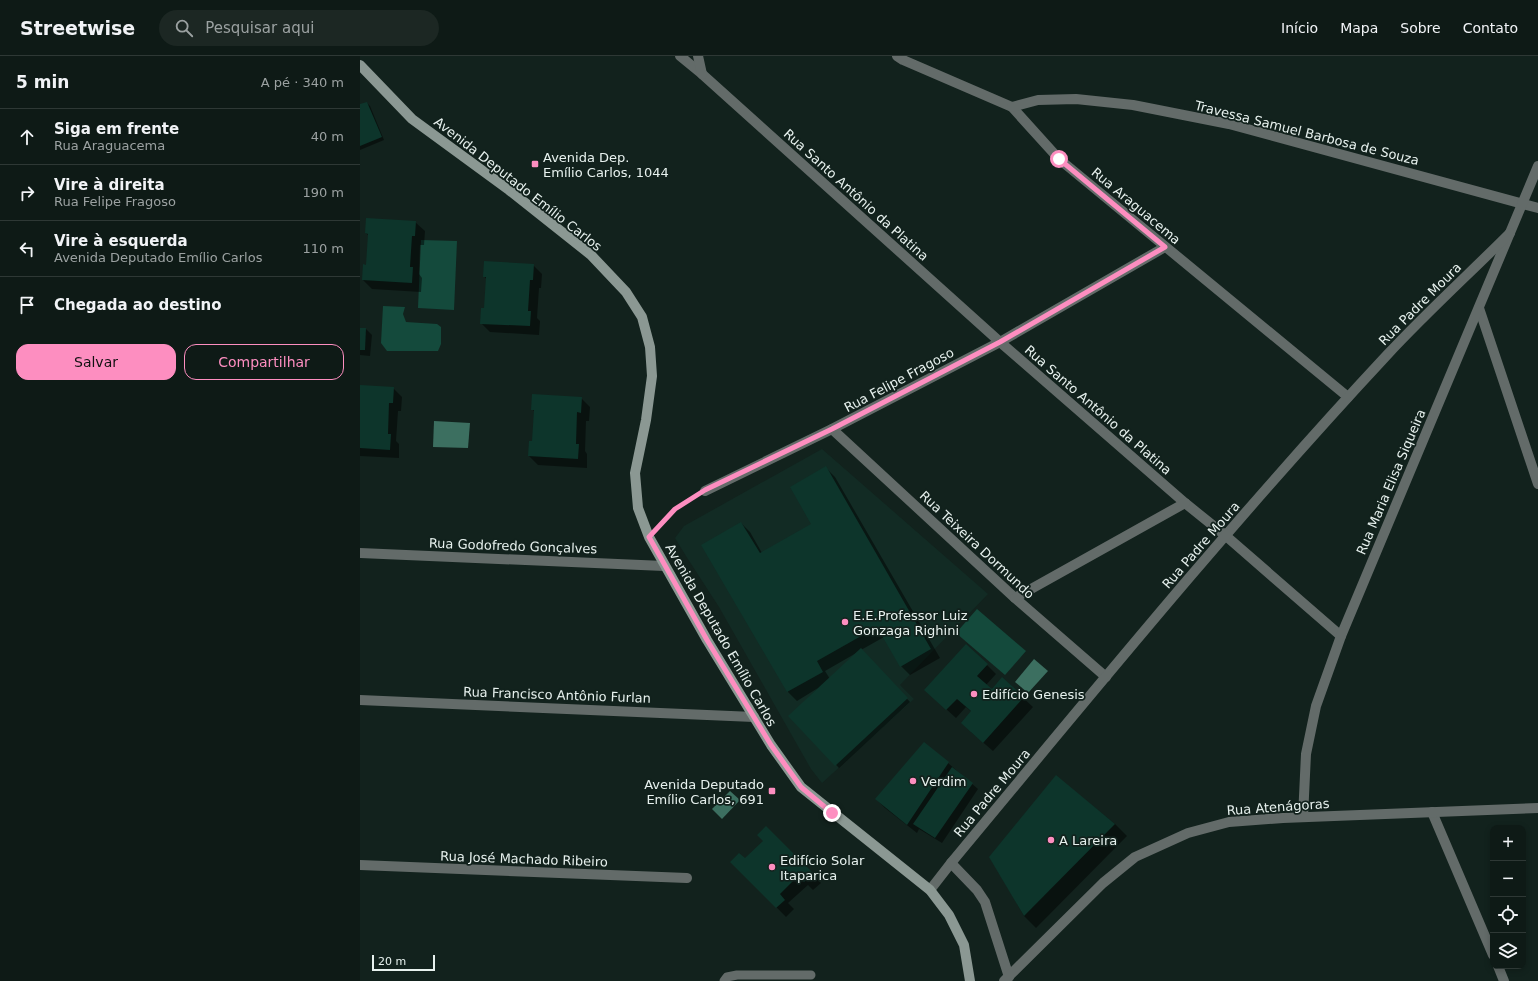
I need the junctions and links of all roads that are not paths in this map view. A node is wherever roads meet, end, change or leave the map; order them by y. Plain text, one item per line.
1 (680, 56) edge
2 (698, 56) edge
3 (897, 56) edge
4 (360, 65) edge
5 (702, 74) junction
6 (1012, 106) junction
7 (1538, 166) edge
8 (1522, 204) junction
9 (1538, 208) edge
10 (1510, 233) junction
11 (1165, 247) junction
12 (1479, 308) junction
13 (1000, 342) junction
14 (1348, 397) junction
15 (832, 429) junction
16 (1538, 484) edge
17 (705, 490) road end
18 (1185, 503) junction
19 (1226, 536) junction
20 (360, 553) edge
21 (664, 566) junction
22 (1015, 598) junction
23 (1341, 636) junction
24 (1106, 677) junction
25 (360, 700) edge
26 (754, 717) junction
27 (1538, 808) edge
28 (1432, 812) junction
29 (1302, 817) junction
30 (951, 863) junction
31 (360, 865) edge
32 (687, 878) dead end
33 (930, 890) junction
34 (1490, 948) edge
35 (1499, 969) edge
36 (811, 975) dead end
37 (1006, 979) edge
38 (724, 981) edge
39 (970, 981) edge
40 (1504, 981) edge

1 - 5 street, Rua Santo Antônio da Platina
2 - 5 street
3 - 6 street, Rua Araguacema
4 - 21 main road, Avenida Deputado Emílio Carlos
5 - 13 street, Rua Santo Antônio da Platina
6 - 8 street, Travessa Samuel Barbosa de Souza
6 - 11 street, Rua Araguacema
7 - 8 street, Rua Maria Elisa Siqueira
8 - 9 street, Travessa Samuel Barbosa de Souza
8 - 10 street, Rua Maria Elisa Siqueira
10 - 12 street, Rua Maria Elisa Siqueira
10 - 14 street, Rua Padre Moura
11 - 13 street, Rua Felipe Fragoso
11 - 14 street, Rua Araguacema
12 - 16 street
12 - 23 street, Rua Maria Elisa Siqueira
13 - 15 street, Rua Felipe Fragoso
13 - 18 street, Rua Santo Antônio da Platina
14 - 19 street, Rua Padre Moura
15 - 17 street, Rua Felipe Fragoso
15 - 22 street, Rua Teixeira Dormundo
18 - 19 street, Rua Santo Antônio da Platina
18 - 22 street
19 - 23 street, Rua Santo Antônio da Platina
19 - 24 street, Rua Padre Moura
20 - 21 street, Rua Godofredo Gonçalves
21 - 26 main road, Avenida Deputado Emílio Carlos
22 - 24 street, Rua Teixeira Dormundo
23 - 29 street, Rua Maria Elisa Siqueira
24 - 30 street, Rua Padre Moura
25 - 26 street, Rua Francisco Antônio Furlan
26 - 33 main road, Avenida Deputado Emílio Carlos
27 - 28 street, Rua Atenágoras
28 - 29 street, Rua Atenágoras
28 - 34 street
29 - 37 street, Rua Atenágoras
30 - 33 street, Rua Padre Moura
30 - 37 street
31 - 32 street, Rua José Machado Ribeiro
33 - 39 main road, Avenida Deputado Emílio Carlos
35 - 40 street
36 - 38 lane

